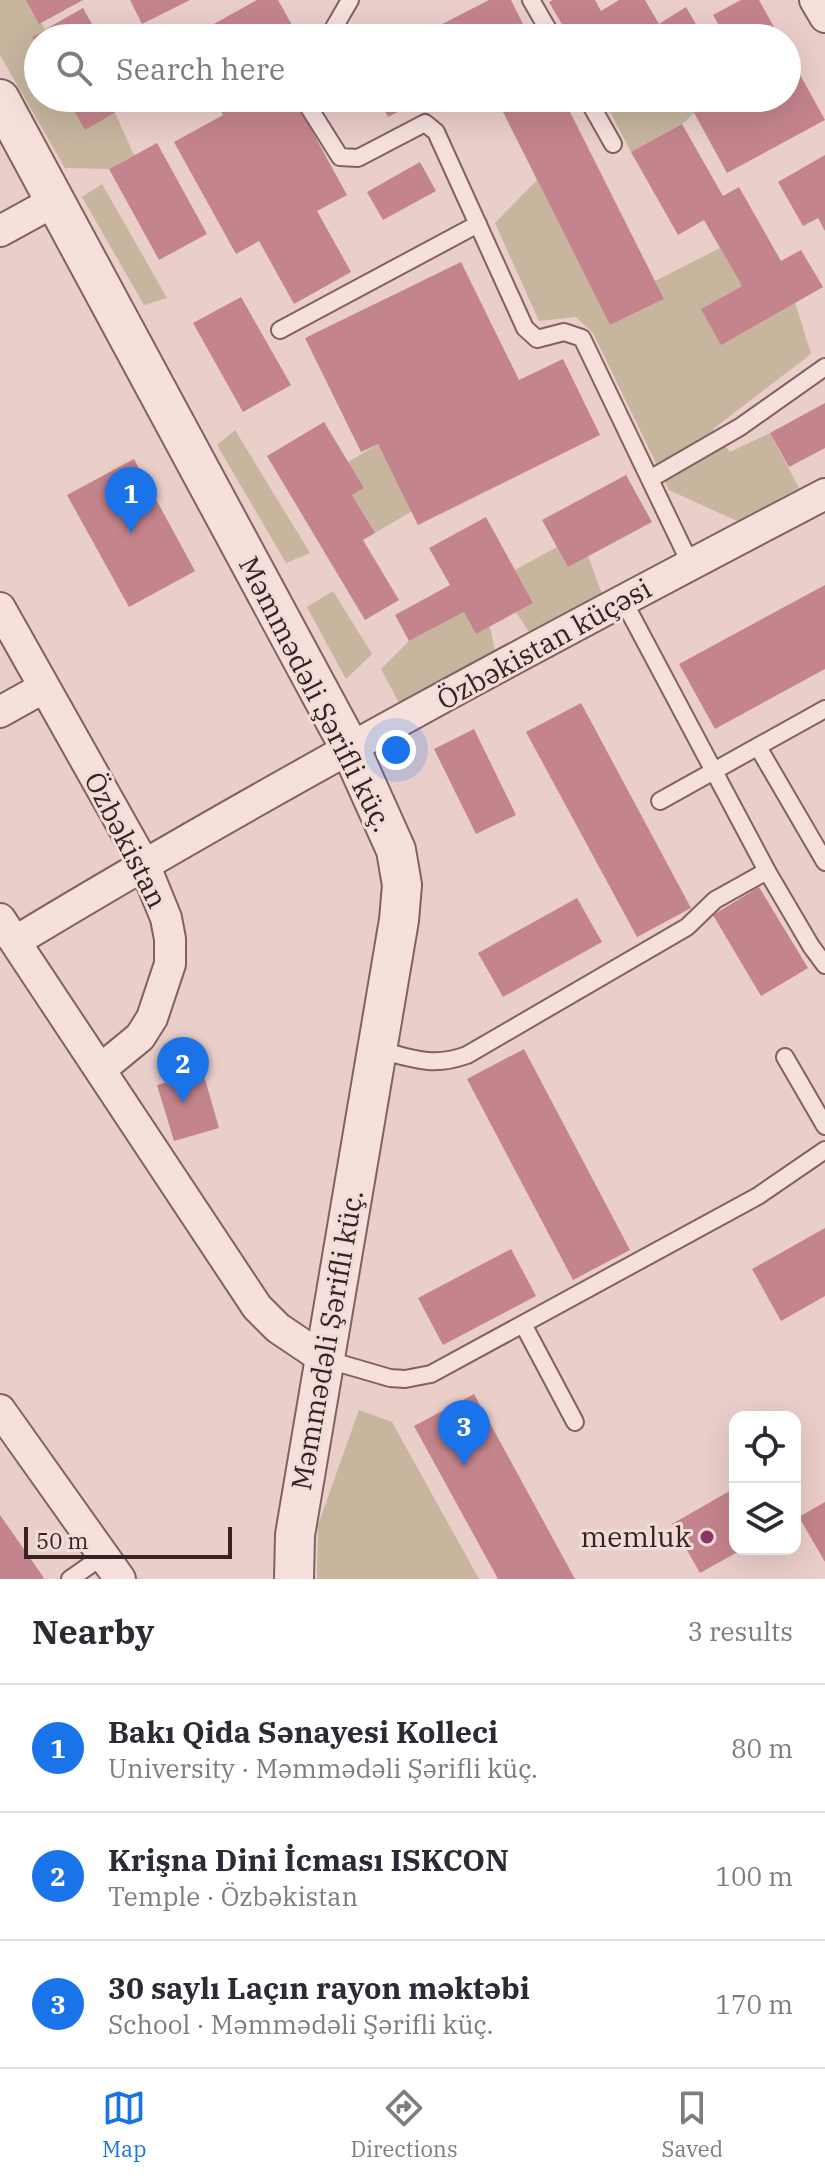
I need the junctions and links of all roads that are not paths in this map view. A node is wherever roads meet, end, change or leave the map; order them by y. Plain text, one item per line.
1 (350, 0) edge
2 (531, 0) edge
3 (815, 0) edge
4 (825, 17) edge
5 (336, 24) edge
6 (545, 24) edge
7 (0, 99) edge
8 (312, 112) edge
9 (595, 112) edge
10 (613, 144) dead end
11 (55, 201) junction
12 (478, 224) junction
13 (0, 231) edge
14 (280, 330) dead end
15 (825, 367) edge
16 (650, 479) junction
17 (825, 494) edge
18 (691, 565) junction
19 (623, 600) junction
20 (0, 608) edge
21 (43, 688) junction
22 (825, 709) edge
23 (0, 712) edge
24 (758, 747) junction
25 (351, 750) junction
26 (713, 771) junction
27 (660, 801) dead end
28 (825, 862) edge
29 (144, 864) junction
30 (767, 871) junction
31 (8, 930) edge
32 (825, 965) edge
33 (376, 1049) junction
34 (785, 1057) dead end
35 (101, 1069) junction
36 (825, 1126) edge
37 (825, 1150) edge
38 (524, 1326) junction
39 (324, 1359) junction
40 (0, 1410) edge
41 (575, 1422) dead end
42 (111, 1568) edge
43 (70, 1579) edge
44 (294, 1579) edge

1 - 5 lane
2 - 6 lane
3 - 4 street
7 - 11 street, Məmmədəli Şərifli küç.
8 - 12 lane
9 - 10 lane
11 - 13 street
11 - 25 street, Məmmədəli Şərifli küç.
12 - 14 lane
12 - 16 lane
15 - 16 lane
16 - 18 lane
17 - 18 street, Özbəkistan küçəsi
18 - 19 street, Özbəkistan küçəsi
19 - 25 street, Özbəkistan küçəsi
19 - 26 lane
20 - 21 street, Özbəkistan
21 - 23 street
21 - 29 street, Özbəkistan
22 - 24 lane
24 - 26 lane
24 - 28 lane
25 - 29 street, Özbəkistan küçəsi
25 - 33 street, Məmmədəli Şərifli küç.
26 - 27 lane
26 - 30 lane
29 - 31 street, Özbəkistan küçəsi
29 - 35 street, Özbəkistan
30 - 32 lane
30 - 33 lane
31 - 35 street
33 - 39 street, Məmmədəli Şərifli küç.
34 - 36 lane
35 - 39 street
37 - 38 lane
38 - 39 lane
38 - 41 lane
39 - 44 street, Məmmədəli Şərifli küç.
40 - 42 street
42 - 43 lane

